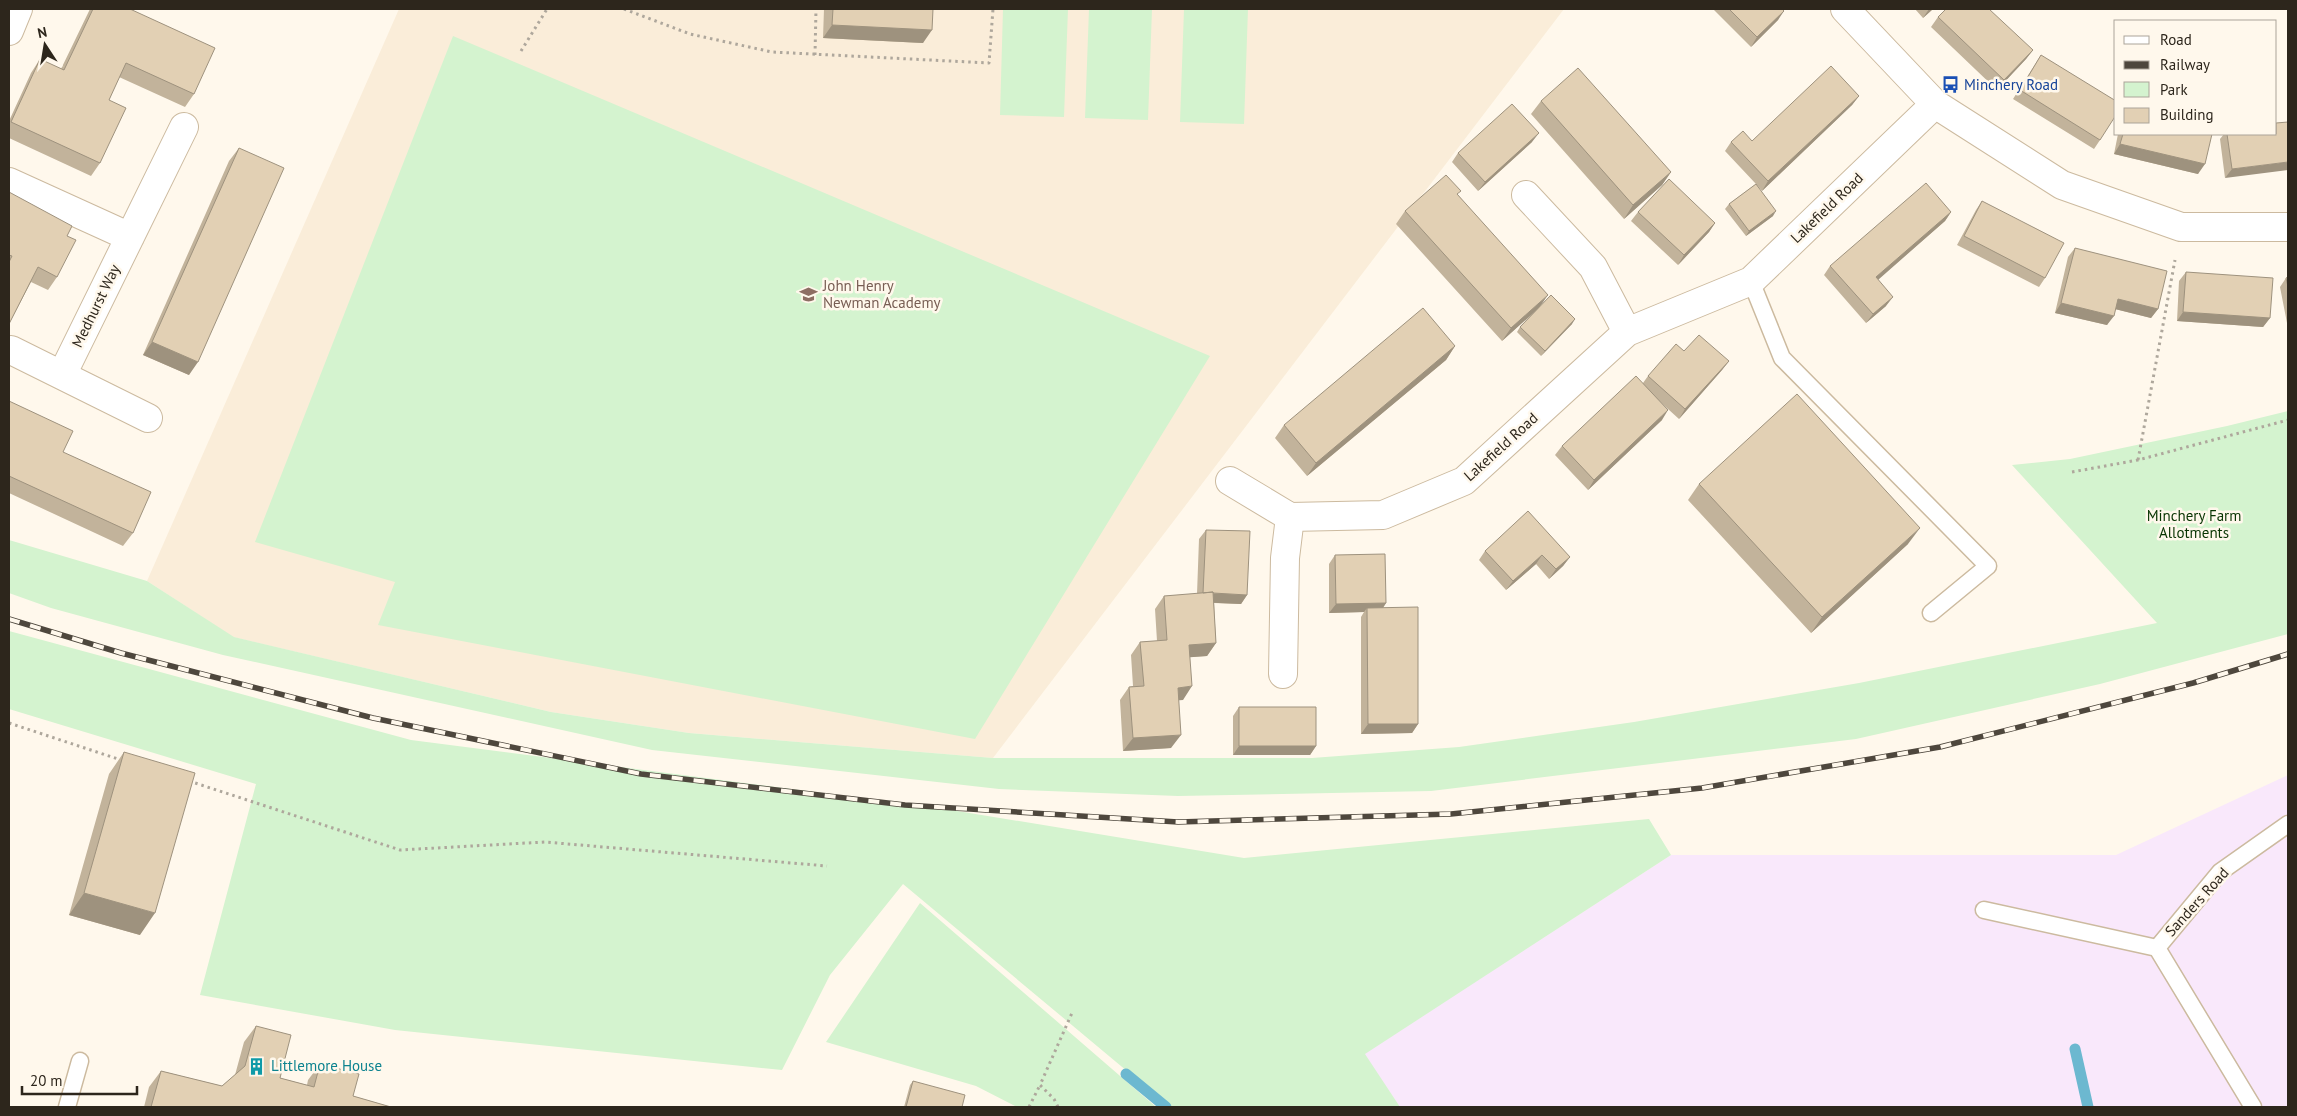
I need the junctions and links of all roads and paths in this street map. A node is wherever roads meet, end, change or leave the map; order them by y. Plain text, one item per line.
1 (18, 9) edge
2 (547, 9) edge
3 (624, 9) edge
4 (816, 9) edge
5 (993, 9) edge
6 (1845, 9) edge
7 (9, 31) edge
8 (521, 51) dead end
9 (815, 55) junction
10 (1935, 104) junction
11 (184, 127) dead end
12 (9, 182) edge
13 (1526, 195) dead end
14 (2288, 227) edge
15 (2181, 228) junction
16 (130, 237) junction
17 (1751, 281) junction
18 (1627, 332) junction
19 (11, 350) edge
20 (62, 376) junction
21 (148, 418) dead end
22 (2288, 420) edge
23 (2138, 460) junction
24 (2072, 472) dead end
25 (1230, 481) dead end
26 (1290, 517) junction
27 (1931, 613) dead end
28 (1283, 674) dead end
29 (9, 723) edge
30 (130, 762) edge
31 (186, 780) edge
32 (2288, 824) edge
33 (827, 866) dead end
34 (1984, 910) dead end
35 (2157, 948) junction
36 (1072, 1013) dead end
37 (80, 1062) dead end
38 (1040, 1085) junction
39 (67, 1107) edge
40 (1029, 1107) edge
41 (1058, 1107) edge
42 (2254, 1107) edge

1 - 7 street
2 - 8 path
3 - 9 path
4 - 9 path
5 - 9 path
6 - 10 street
10 - 15 street
10 - 17 street, Lakefield Road
11 - 16 street, Medhurst Way
12 - 16 street
13 - 18 street
14 - 15 street
15 - 23 path
16 - 20 street, Medhurst Way
17 - 18 street, Lakefield Road
17 - 27 lane
18 - 26 street, Lakefield Road
19 - 20 street
20 - 21 street
22 - 23 path
23 - 24 path
25 - 26 street
26 - 28 street
29 - 30 path
31 - 33 path
32 - 35 lane, Sanders Road
34 - 35 lane
35 - 42 lane
36 - 38 path
37 - 39 lane
38 - 40 path
38 - 41 path

